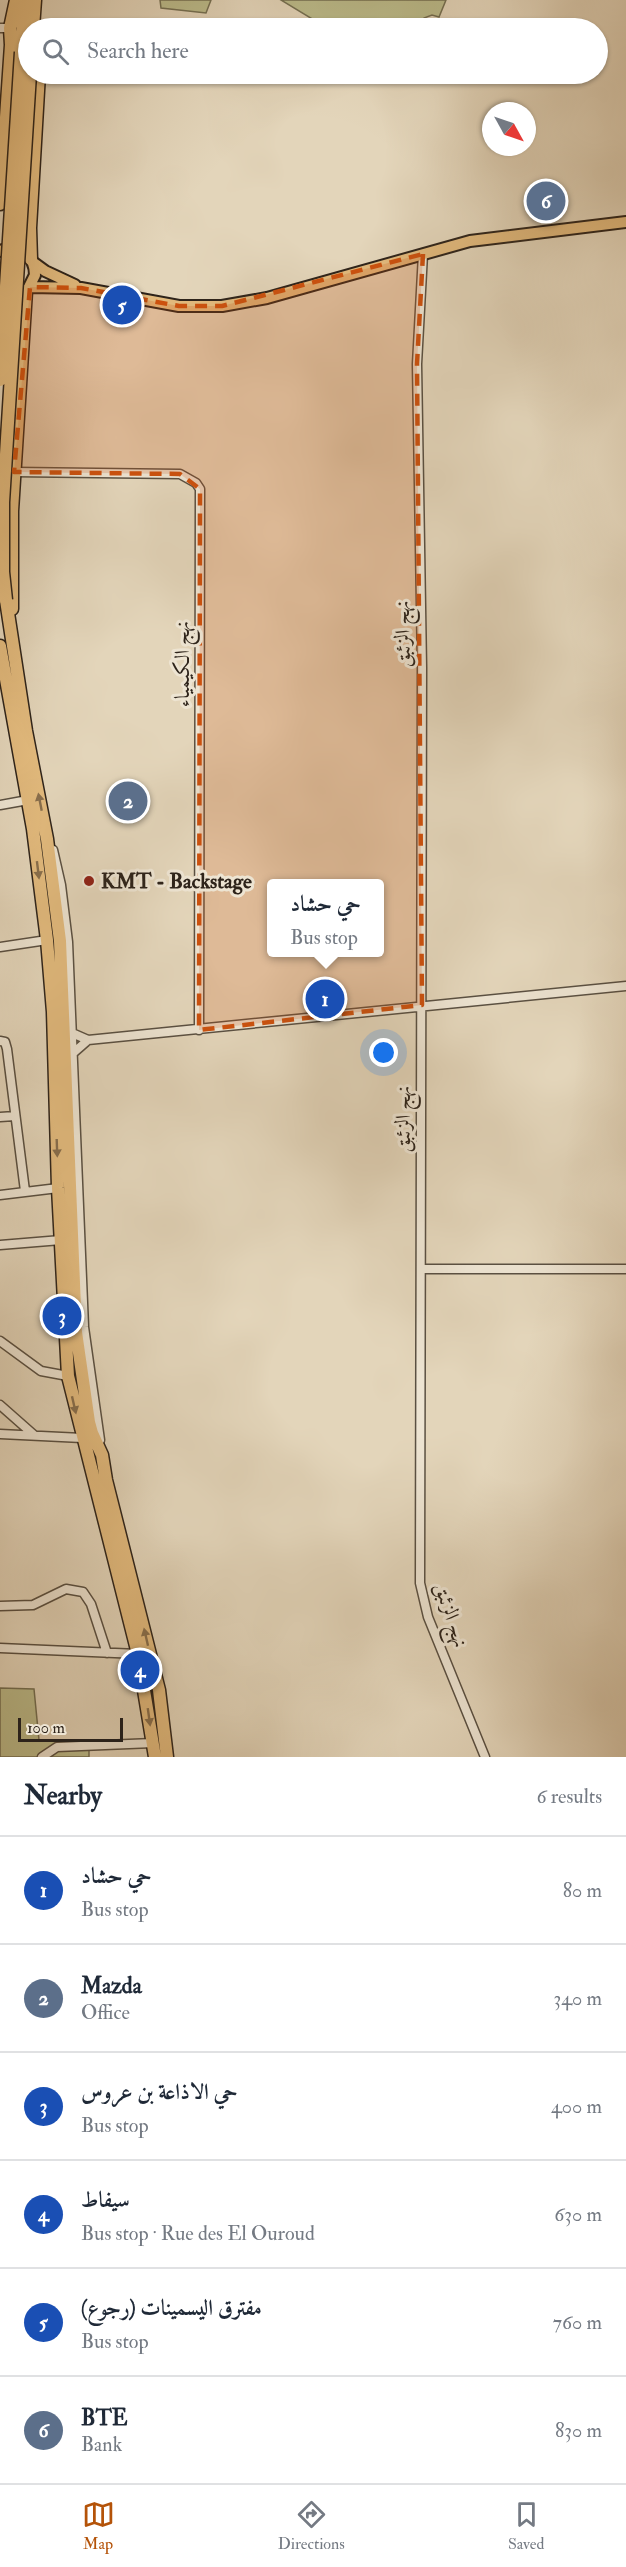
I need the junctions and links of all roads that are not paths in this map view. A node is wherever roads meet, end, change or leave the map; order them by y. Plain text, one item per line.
1 (16, 0) edge
2 (24, 0) edge
3 (35, 0) edge
4 (41, 0) edge
5 (23, 18) edge
6 (34, 18) edge
7 (40, 18) edge
8 (5, 28) edge
9 (19, 84) edge
10 (29, 84) edge
11 (38, 84) edge
12 (2, 118) edge
13 (0, 204) edge
14 (626, 222) edge
15 (0, 251) edge
16 (423, 254) junction
17 (32, 261) junction
18 (81, 288) junction
19 (28, 289) junction
20 (0, 293) edge
21 (0, 380) edge
22 (14, 472) junction
23 (12, 635) junction
24 (0, 651) edge
25 (28, 800) junction
26 (0, 805) edge
27 (47, 839) junction
28 (47, 940) junction
29 (0, 947) edge
30 (626, 986) edge
31 (422, 1005) junction
32 (199, 1030) junction
33 (72, 1034) junction
34 (88, 1040) junction
35 (0, 1041) edge
36 (72, 1054) junction
37 (15, 1116) junction
38 (0, 1117) edge
39 (58, 1188) junction
40 (25, 1191) junction
41 (0, 1195) edge
42 (61, 1240) junction
43 (0, 1245) edge
44 (421, 1269) junction
45 (626, 1269) edge
46 (0, 1341) edge
47 (68, 1376) junction
48 (0, 1406) edge
49 (0, 1434) edge
50 (34, 1435) junction
51 (82, 1438) junction
52 (102, 1455) junction
53 (0, 1606) edge
54 (0, 1648) edge
55 (107, 1653) junction
56 (138, 1654) junction
57 (153, 1743) junction
58 (164, 1756) edge
59 (42, 1757) edge
60 (485, 1757) edge

1 - 8 highway
2 - 5 highway, bridge
3 - 6 highway
4 - 7 highway
8 - 12 highway
9 - 21 highway, bridge
10 - 23 highway, bridge
11 - 17 highway
12 - 13 highway
14 - 16 main road
15 - 17 main road
16 - 18 main road
16 - 31 street, نهج الزئبق
17 - 18 main road
17 - 19 main road
18 - 19 main road
19 - 20 main road
19 - 22 highway
22 - 23 highway
22 - 32 street, نهج الكيمياء
27 -> 23 highway
24 - 25 highway
25 - 26 street
25 -> 28 highway
27 - 33 street
27 - 52 highway
28 - 29 street
28 -> 39 highway
30 - 31 street
31 - 32 street
31 - 44 street, نهج الزئبق
32 - 34 street
33 - 34 street
33 - 36 street
34 - 36 street
35 - 37 street
36 - 52 street
37 - 38 street
37 - 40 street
39 - 40 street
39 - 42 highway
40 - 41 street
42 - 43 street
42 - 47 highway
44 - 45 street
44 - 60 street, نهج الزئبق
46 - 47 street
47 -> 51 highway
48 - 50 street
49 - 50 street
50 - 51 street
51 - 56 highway
58 -> 52 highway
53 - 55 street
54 - 55 street
55 - 56 street
56 -> 57 highway
57 - 58 highway
57 - 59 street

